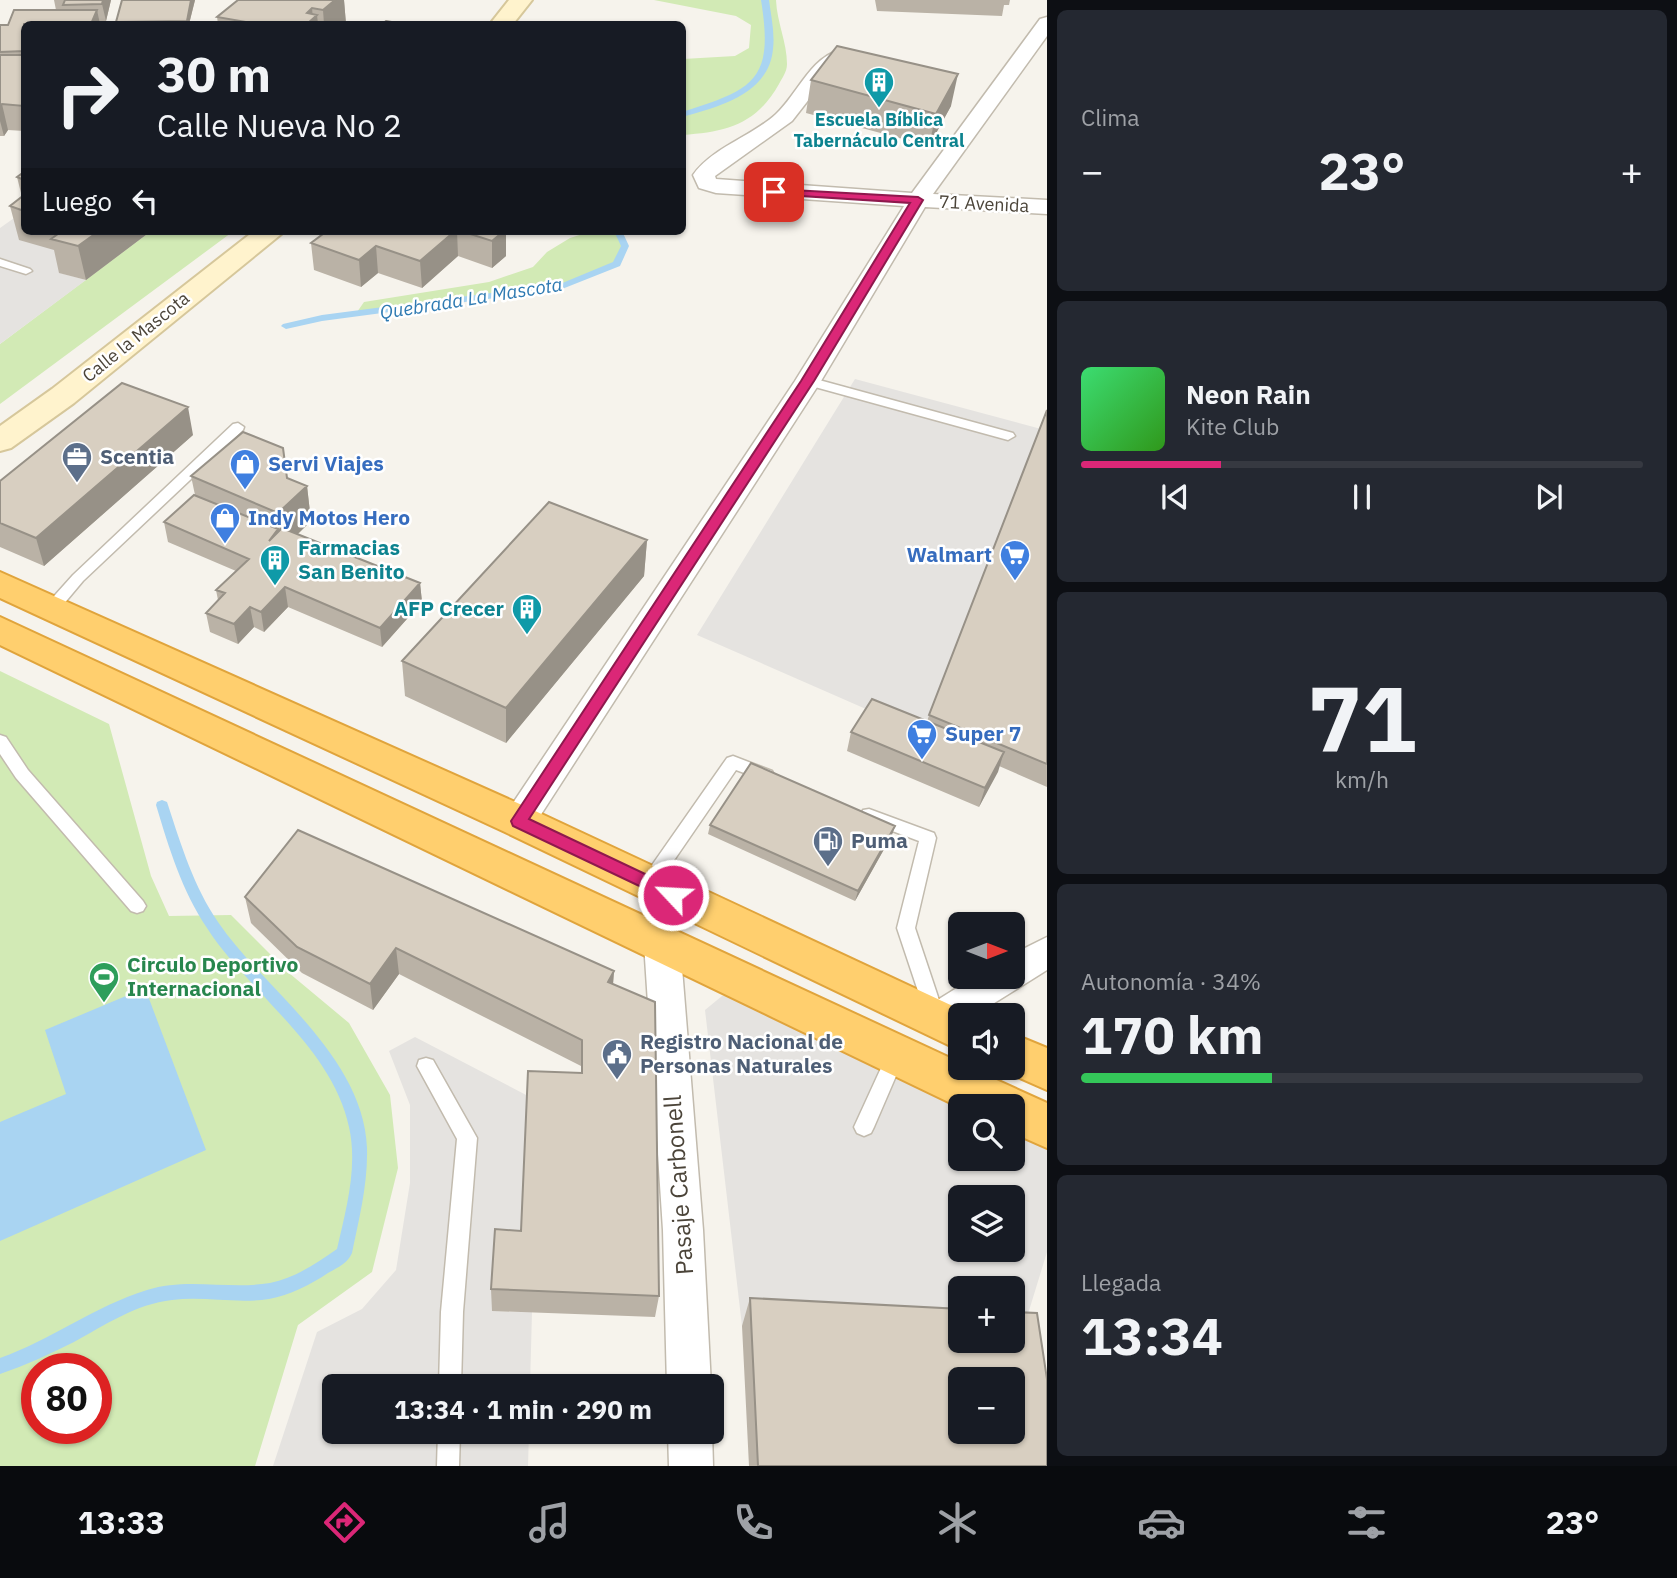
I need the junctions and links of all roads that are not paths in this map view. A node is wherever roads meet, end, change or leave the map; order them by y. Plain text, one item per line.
1 (521, 0) edge
2 (504, 21) edge
3 (1047, 23) edge
4 (850, 50) edge
5 (918, 200) junction
6 (1047, 207) edge
7 (266, 235) edge
8 (0, 262) edge
9 (26, 271) dead end
10 (808, 381) junction
11 (238, 427) dead end
12 (1008, 436) dead end
13 (0, 441) edge
14 (0, 584) edge
15 (51, 608) junction
16 (0, 630) edge
17 (0, 741) edge
18 (785, 782) edge
19 (850, 808) edge
20 (519, 821) junction
21 (649, 883) junction
22 (137, 906) dead end
23 (662, 943) junction
24 (1047, 952) edge
25 (1026, 964) edge
26 (992, 989) edge
27 (976, 1003) edge
28 (948, 1024) edge
29 (948, 1026) edge
30 (896, 1055) junction
31 (1025, 1060) edge
32 (426, 1066) dead end
33 (1047, 1070) edge
34 (979, 1094) edge
35 (1025, 1116) edge
36 (1047, 1126) edge
37 (864, 1127) dead end
38 (450, 1374) edge
39 (689, 1374) edge
40 (449, 1444) edge
41 (690, 1444) edge
42 (448, 1466) edge
43 (691, 1466) edge

1 - 2 main road
3 - 5 street
4 - 5 street, 71 Avenida
5 - 6 street, 71 Avenida
5 - 10 street
7 - 13 main road, Calle la Mascota
8 - 9 lane
10 - 12 lane
10 - 20 street
11 - 15 lane
14 - 15 highway
15 - 20 highway
16 - 23 highway
17 - 22 lane
18 - 21 lane
19 - 28 lane
20 - 21 highway
21 - 29 highway
23 - 30 highway
23 - 39 street, Pasaje Carbonell
24 - 25 street
26 - 27 street
30 - 34 highway
30 - 37 lane
31 - 33 highway
32 - 38 lane
35 - 36 highway
40 - 42 lane
41 - 43 street

